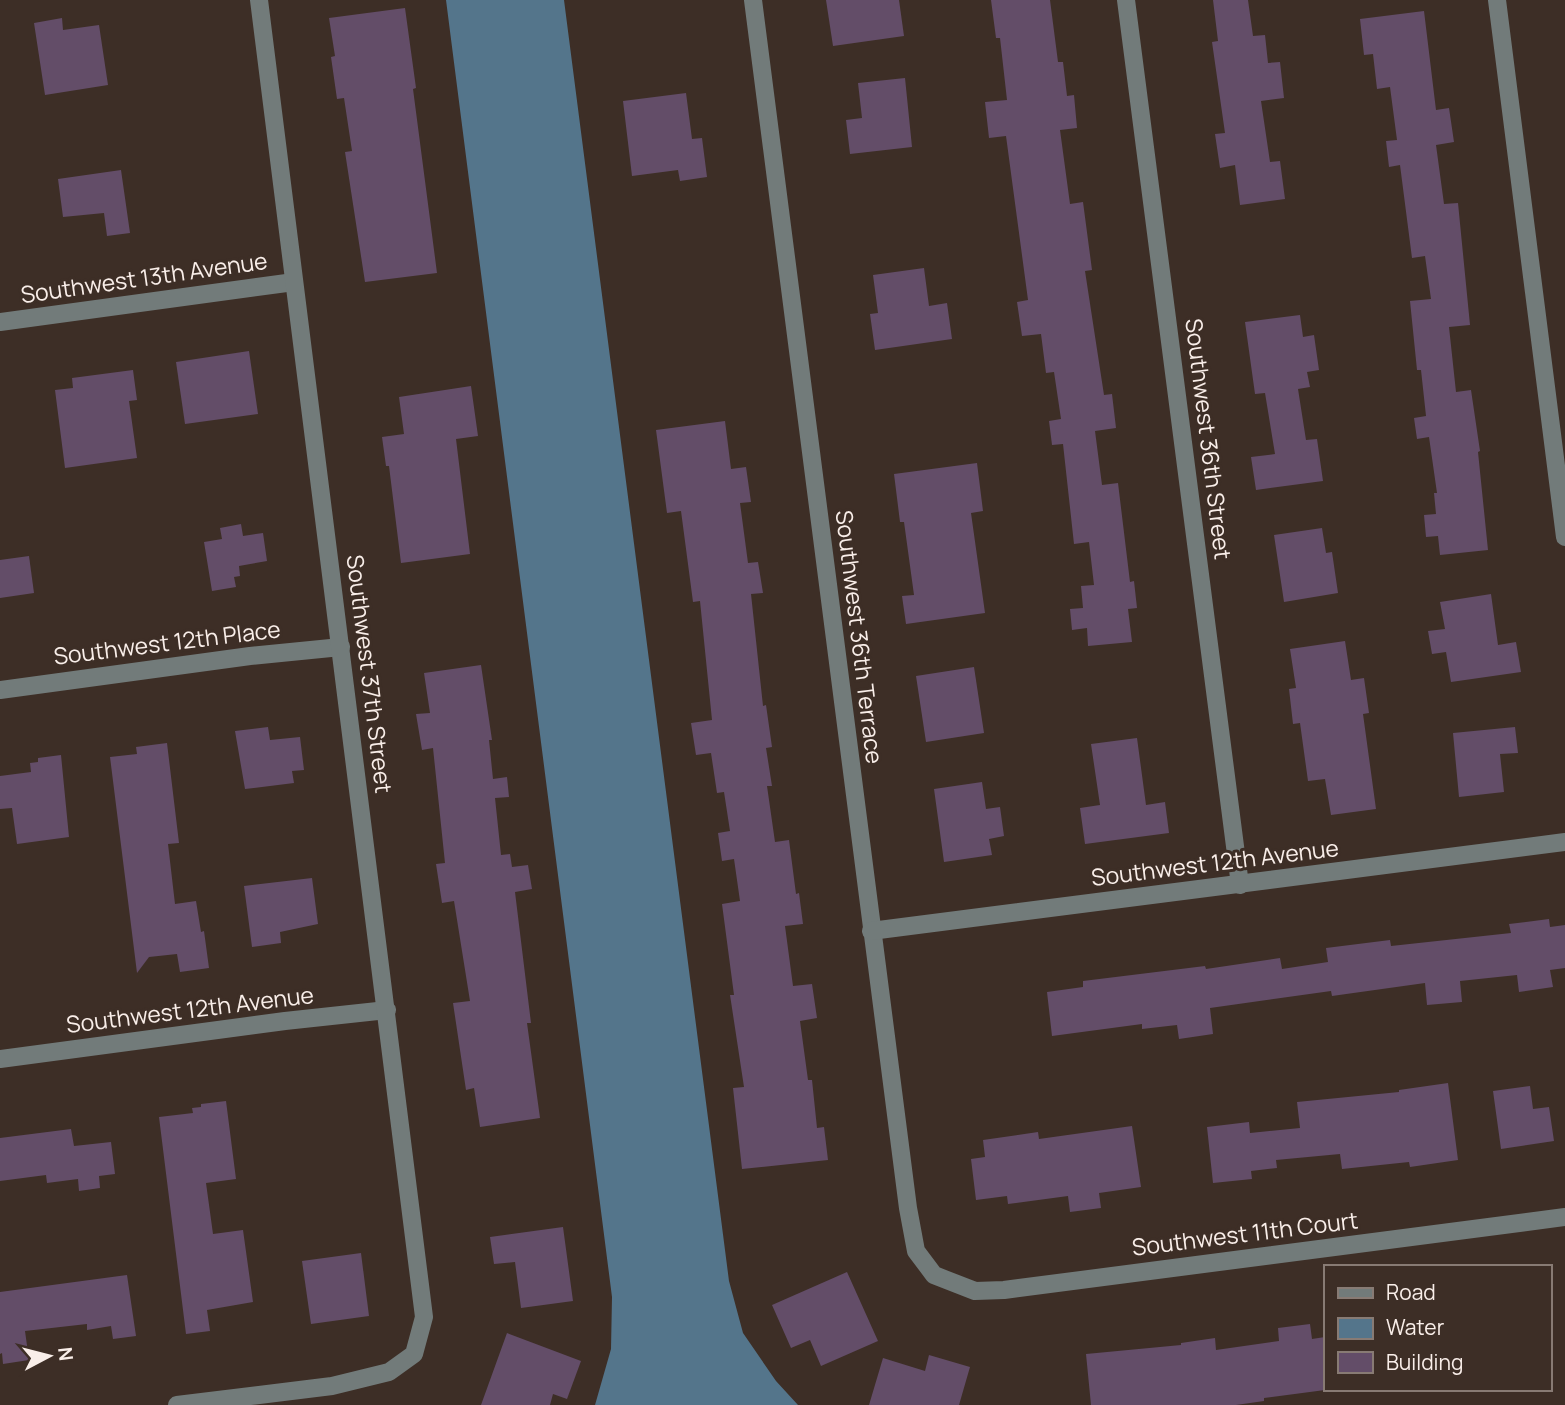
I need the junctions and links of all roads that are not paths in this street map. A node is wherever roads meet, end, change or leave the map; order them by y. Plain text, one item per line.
1 (259, 0) edge
2 (753, 0) edge
3 (1126, 0) edge
4 (1497, 0) edge
5 (294, 282) junction
6 (0, 322) edge
7 (1565, 537) edge
8 (341, 647) junction
9 (0, 690) edge
10 (1565, 842) edge
11 (1240, 885) junction
12 (871, 931) junction
13 (387, 1010) junction
14 (0, 1059) edge
15 (1565, 1217) edge
16 (934, 1275) joint
17 (177, 1405) edge

1 - 5 street, Southwest 37th Street
2 - 12 street, Southwest 36th Terrace
3 - 11 street, Southwest 36th Street
4 - 7 street
5 - 6 street, Southwest 13th Avenue
5 - 8 street, Southwest 37th Street
8 - 9 street, Southwest 12th Place
8 - 13 street, Southwest 37th Street
10 - 11 street, Southwest 12th Avenue
11 - 12 street, Southwest 12th Avenue
12 - 16 street, Southwest 36th Terrace
13 - 14 street, Southwest 12th Avenue
13 - 17 street, Southwest 37th Street
15 - 16 street, Southwest 11th Court

